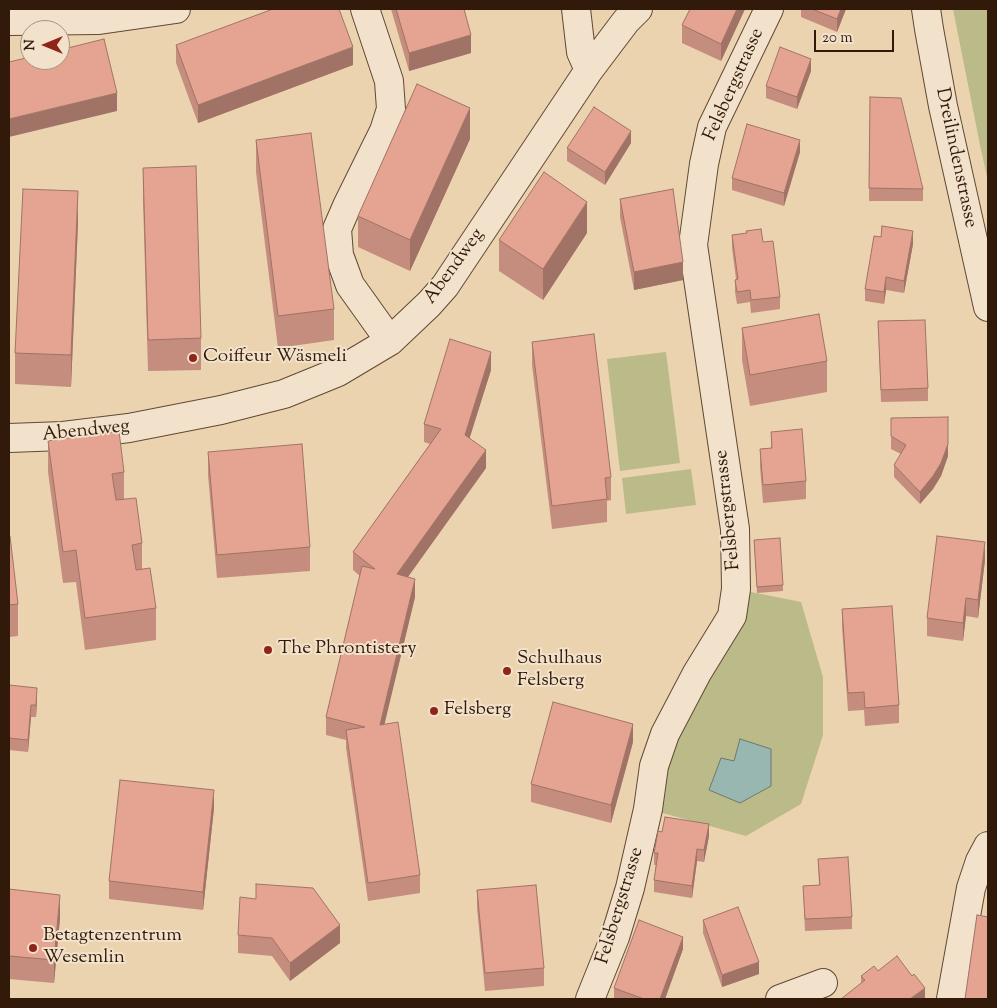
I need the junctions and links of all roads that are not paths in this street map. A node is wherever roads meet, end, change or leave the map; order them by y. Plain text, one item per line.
1 (176, 9) edge
2 (365, 9) edge
3 (576, 9) edge
4 (638, 9) edge
5 (769, 9) edge
6 (926, 9) edge
7 (9, 21) edge
8 (589, 70) junction
9 (988, 307) edge
10 (390, 341) junction
11 (9, 438) edge
12 (988, 846) edge
13 (823, 983) dead end
14 (590, 999) edge
15 (780, 999) edge
16 (951, 999) edge

1 - 7 street
2 - 10 street
3 - 8 street
4 - 8 street, Abendweg
5 - 14 street, Felsbergstrasse
6 - 9 street, Dreilindenstrasse
8 - 10 street, Abendweg
10 - 11 street, Abendweg
12 - 16 street
13 - 15 street

